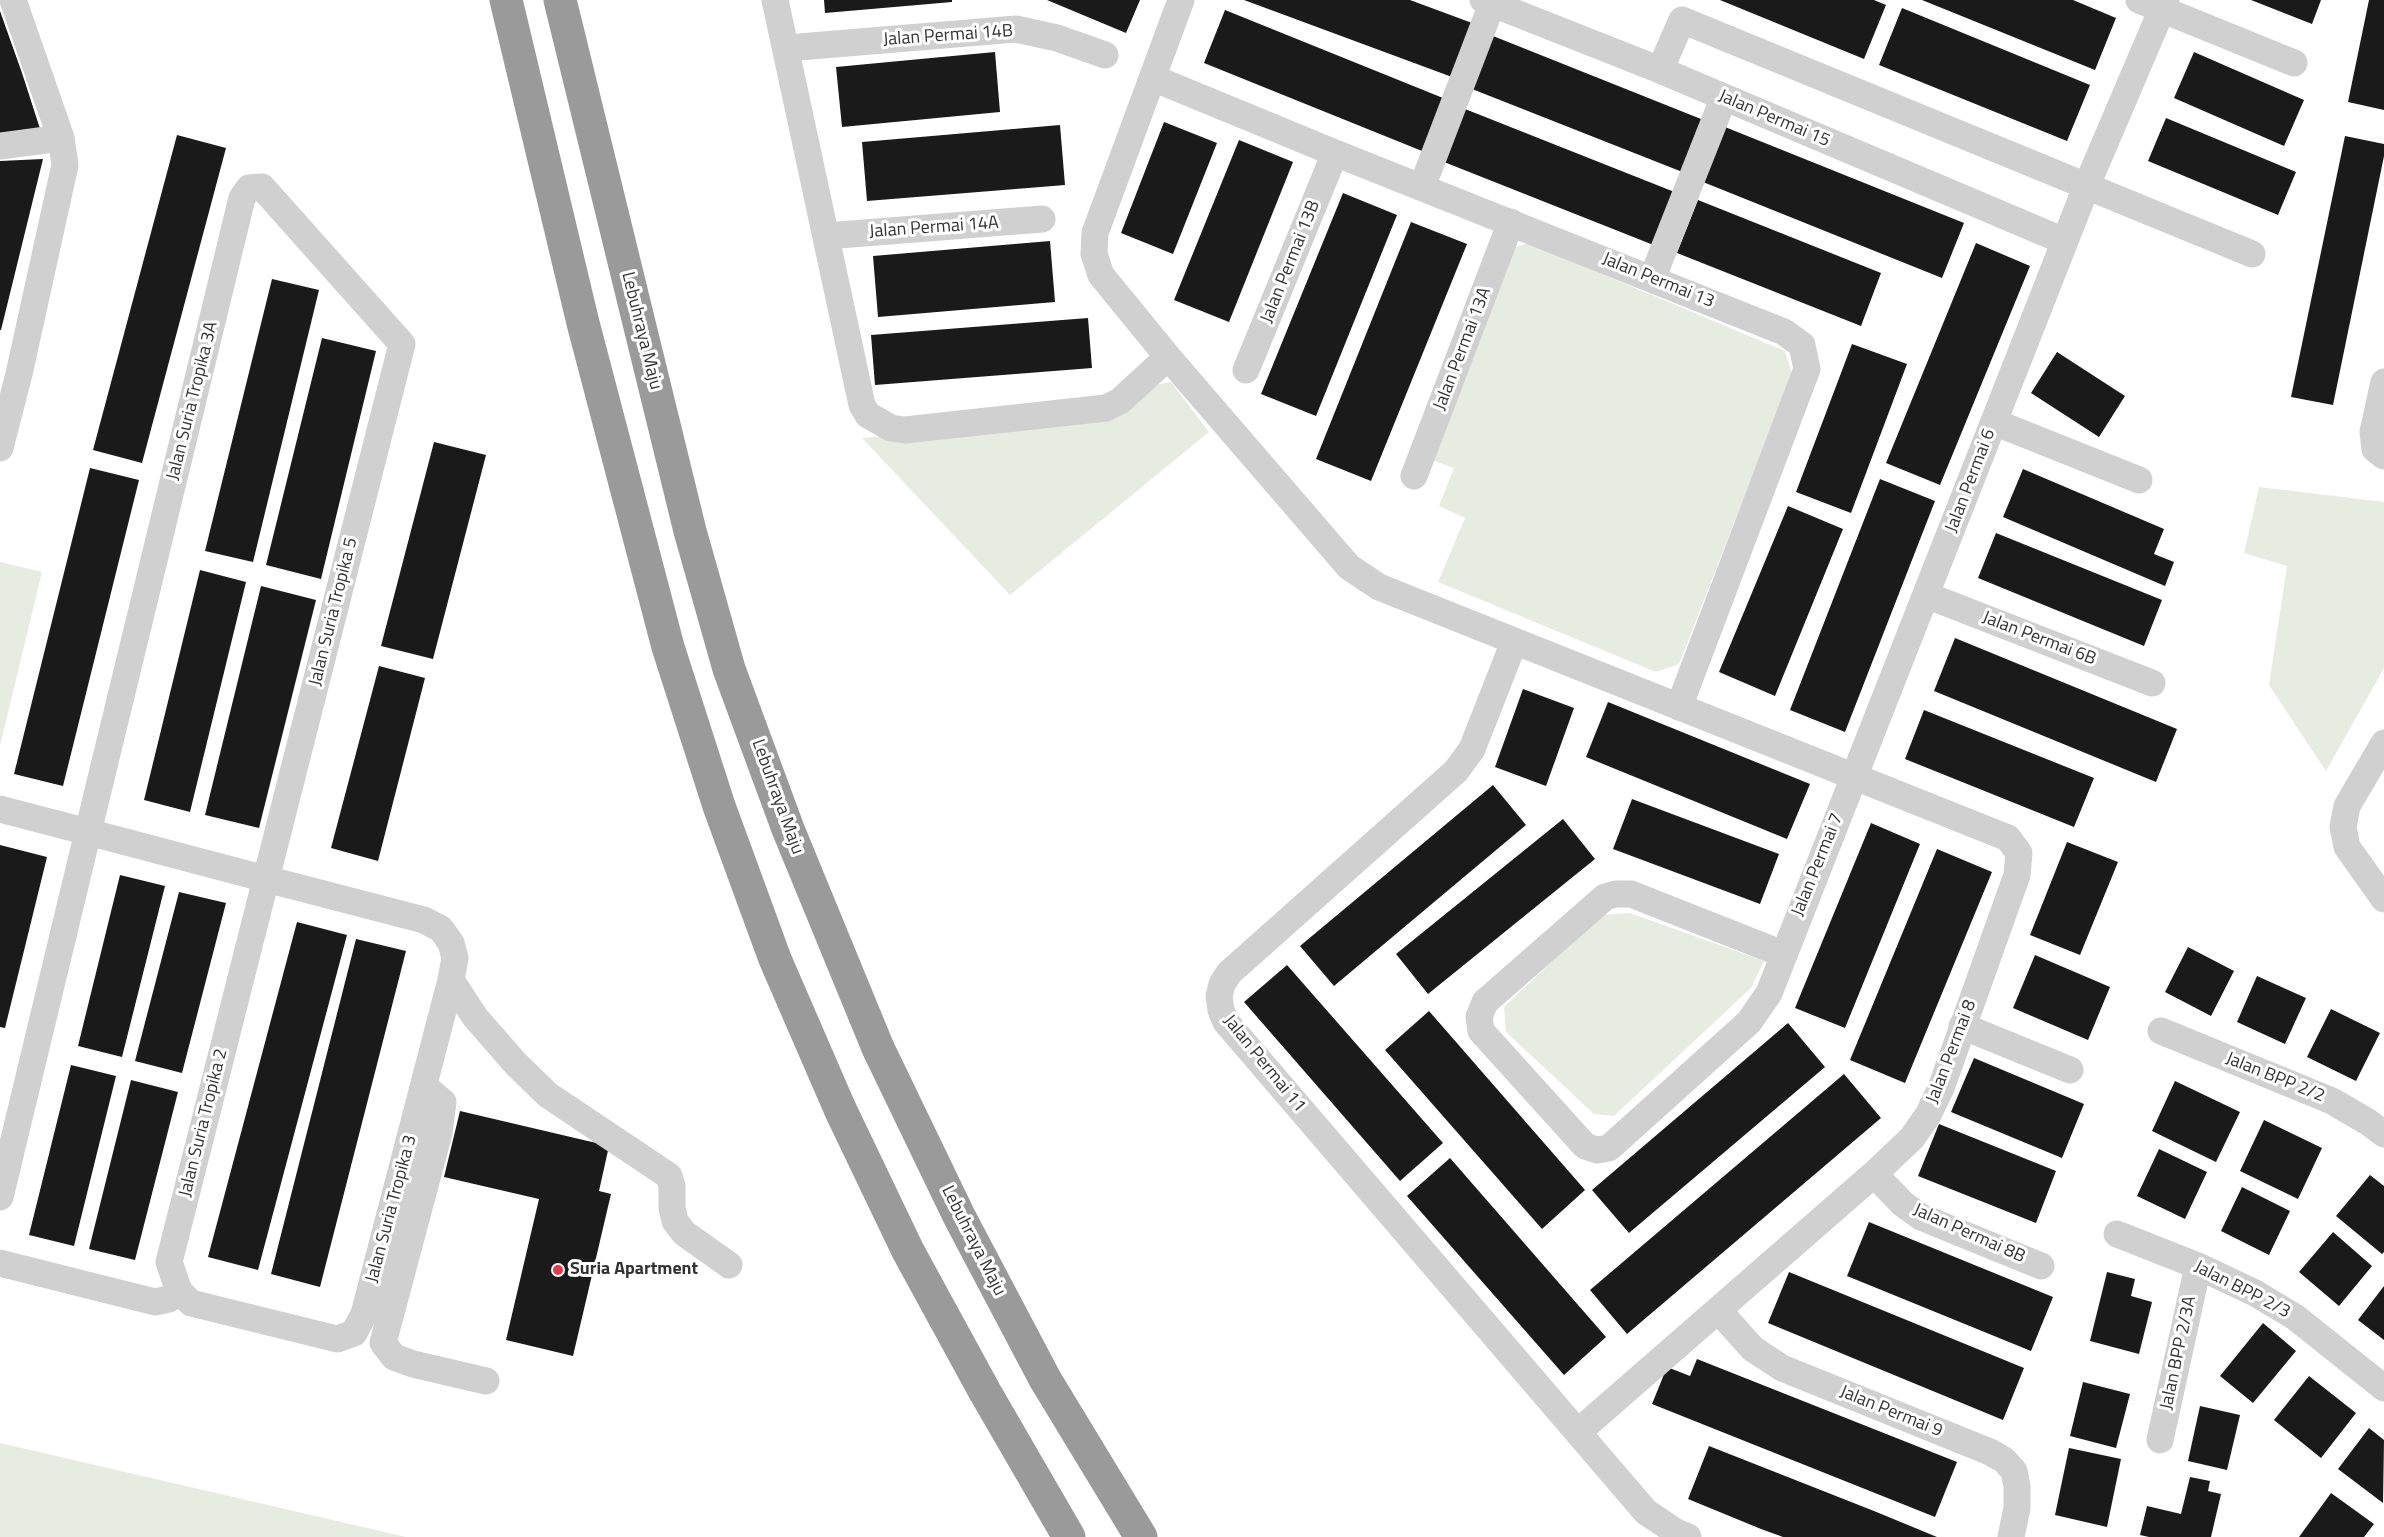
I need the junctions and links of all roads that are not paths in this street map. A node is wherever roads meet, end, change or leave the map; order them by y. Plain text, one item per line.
1 (13, 0) edge
2 (506, 0) edge
3 (560, 0) edge
4 (775, 0) edge
5 (1181, 0) edge
6 (1488, 2) edge
7 (2155, 3) edge
8 (1679, 10) edge
9 (787, 48) junction
10 (1105, 55) dead end
11 (2294, 63) dead end
12 (1660, 70) junction
13 (1153, 78) junction
14 (1724, 98) junction
15 (61, 138) junction
16 (0, 146) edge
17 (1335, 153) junction
18 (2087, 185) junction
19 (1422, 187) junction
20 (1042, 219) dead end
21 (1511, 222) junction
22 (826, 236) junction
23 (2064, 241) junction
24 (2252, 254) dead end
25 (1653, 279) junction
26 (402, 344) joint
27 (1168, 357) junction
28 (1246, 370) dead end
29 (10, 371) edge
30 (2384, 382) edge
31 (1994, 422) junction
32 (0, 448) edge
33 (2384, 456) edge
34 (1414, 476) dead end
35 (2139, 480) dead end
36 (1926, 595) junction
37 (1515, 642) junction
38 (2152, 682) dead end
39 (1679, 707) junction
40 (2384, 743) edge
41 (1853, 776) junction
42 (0, 809) edge
43 (88, 832) junction
44 (266, 879) junction
45 (2384, 899) edge
46 (1783, 954) junction
47 (451, 980) junction
48 (1962, 1026) junction
49 (2161, 1031) dead end
50 (2070, 1070) dead end
51 (424, 1086) junction
52 (2384, 1134) edge
53 (1874, 1174) junction
54 (0, 1197) edge
55 (2117, 1234) dead end
56 (0, 1263) edge
57 (729, 1265) dead end
58 (2041, 1266) dead end
59 (2198, 1266) junction
60 (178, 1291) junction
61 (1718, 1310) junction
62 (486, 1381) dead end
63 (2384, 1388) edge
64 (1578, 1431) junction
65 (2160, 1440) dead end
66 (1069, 1537) edge
67 (1141, 1537) edge
68 (1688, 1537) edge
69 (2011, 1537) edge

1 - 15 street
2 - 66 highway
3 - 67 highway, Lebuhraya Maju
4 - 9 street
5 - 13 street, Jalan Permai 8
6 - 12 street, Jalan Permai 15
6 - 19 street
7 - 11 street
7 - 18 street, Jalan Permai 6
8 - 12 street
8 - 18 street
9 - 10 street, Jalan Permai 14B
9 - 22 street
12 - 14 street, Jalan Permai 15
13 - 17 street, Jalan Permai 13
13 - 27 street, Jalan Permai 8
14 - 23 street, Jalan Permai 15
14 - 25 street
15 - 16 street
15 - 29 street
17 - 19 street, Jalan Permai 13
17 - 28 street, Jalan Permai 13B
18 - 23 street, Jalan Permai 6
18 - 24 street
19 - 21 street, Jalan Permai 13
20 - 22 street, Jalan Permai 14A
21 - 25 street, Jalan Permai 13
21 - 34 street, Jalan Permai 13A
22 - 27 street
23 - 31 street, Jalan Permai 6
25 - 39 street, Jalan Permai 13
26 - 43 street, Jalan Suria Tropika 3A
26 - 44 street, Jalan Suria Tropika 5
27 - 37 street, Jalan Permai 8
29 - 32 street
30 - 33 street
31 - 35 street
31 - 36 street, Jalan Permai 6
36 - 38 street, Jalan Permai 6B
36 - 41 street, Jalan Permai 6
37 - 39 street, Jalan Permai 8
37 - 64 street, Jalan Permai 11
39 - 41 street, Jalan Permai 8
40 - 45 street
41 - 46 street, Jalan Permai 7
41 - 48 street, Jalan Permai 8
42 - 43 street, Jalan Suria Tropika 3
43 - 44 street, Jalan Suria Tropika 3
43 - 54 street
44 - 47 street, Jalan Suria Tropika 3
44 - 60 street, Jalan Suria Tropika 2
46 - 46 street, Jalan Permai 7
47 - 51 street, Jalan Suria Tropika 3
47 - 57 street
48 - 50 street
48 - 53 street, Jalan Permai 8
49 - 52 street, Jalan BPP 2/2
51 - 60 street, Jalan Suria Tropika 3
51 - 62 street
53 - 58 street, Jalan Permai 8B
53 - 61 street, Jalan Permai 8
55 - 59 street, Jalan BPP 2/3
56 - 60 street
59 - 63 street, Jalan BPP 2/3
59 - 65 street, Jalan BPP 2/3A
61 - 64 street, Jalan Permai 8
61 - 69 street, Jalan Permai 9
64 - 68 street, Jalan Permai 11

